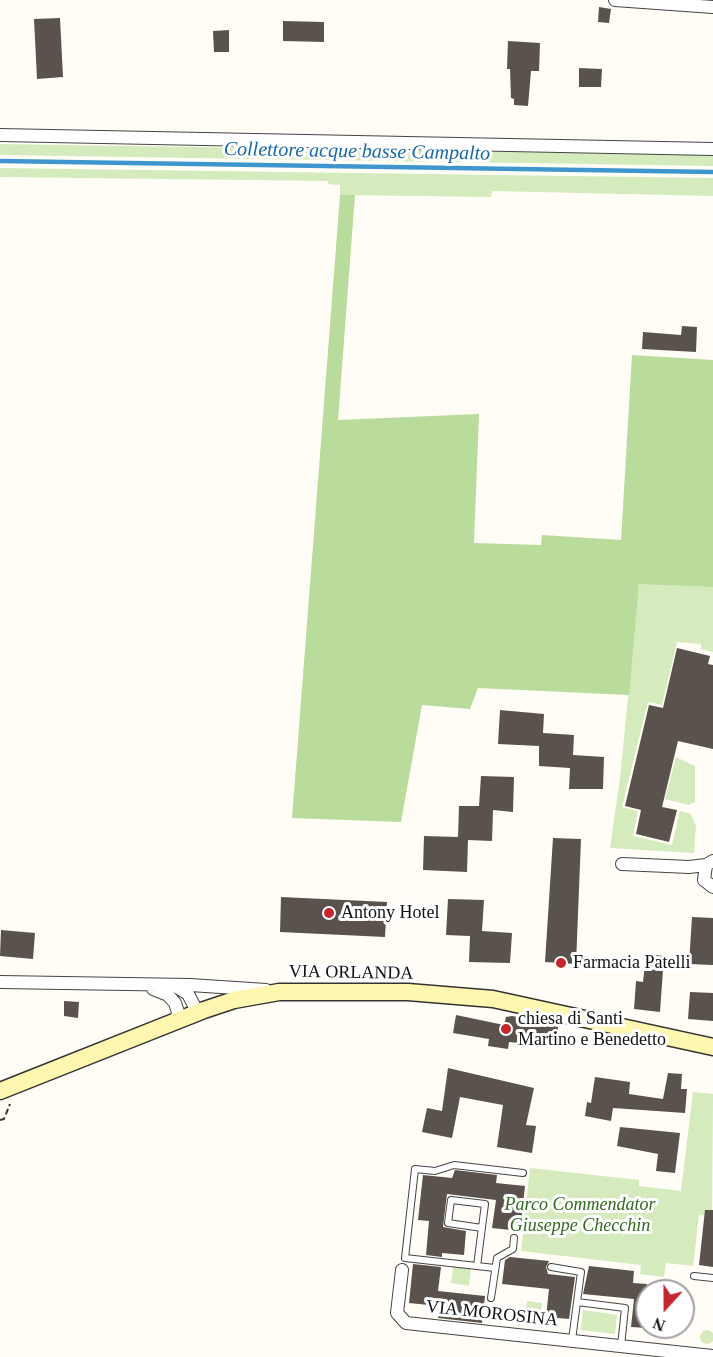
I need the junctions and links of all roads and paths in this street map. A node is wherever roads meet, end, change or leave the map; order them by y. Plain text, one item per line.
1 (615, 0) edge
2 (713, 7) edge
3 (0, 135) edge
4 (713, 149) edge
5 (709, 863) edge
6 (622, 864) dead end
7 (713, 887) edge
8 (0, 982) edge
9 (175, 986) junction
10 (134, 987) junction
11 (279, 992) junction
12 (198, 1013) junction
13 (176, 1021) junction
14 (713, 1047) edge
15 (7, 1095) edge
16 (0, 1120) edge
17 (523, 1173) dead end
18 (482, 1228) junction
19 (514, 1238) dead end
20 (477, 1266) junction
21 (495, 1268) junction
22 (550, 1268) dead end
23 (402, 1270) dead end
24 (694, 1276) dead end
25 (713, 1278) edge
26 (491, 1298) dead end
27 (577, 1302) junction
28 (572, 1340) junction
29 (626, 1350) edge
30 (713, 1356) edge

1 - 2 street
3 - 4 street
5 - 6 street
5 - 7 street
8 - 10 street
9 - 10 street
9 - 11 street
9 - 12 street
10 - 13 street
11 - 12 main road, VIA ORLANDA
11 - 14 main road, VIA ORLANDA
12 - 13 main road, VIA ORLANDA
13 - 15 main road, VIA ORLANDA
15 - 16 path
17 - 20 lane
18 - 18 lane
18 - 20 lane
19 - 21 lane
20 - 21 lane
21 - 26 lane
22 - 27 lane
23 - 28 street, VIA MOROSINA
24 - 25 lane
27 - 28 lane
27 - 29 lane
28 - 29 street, VIA MOROSINA
29 - 30 street, VIA MOROSINA

